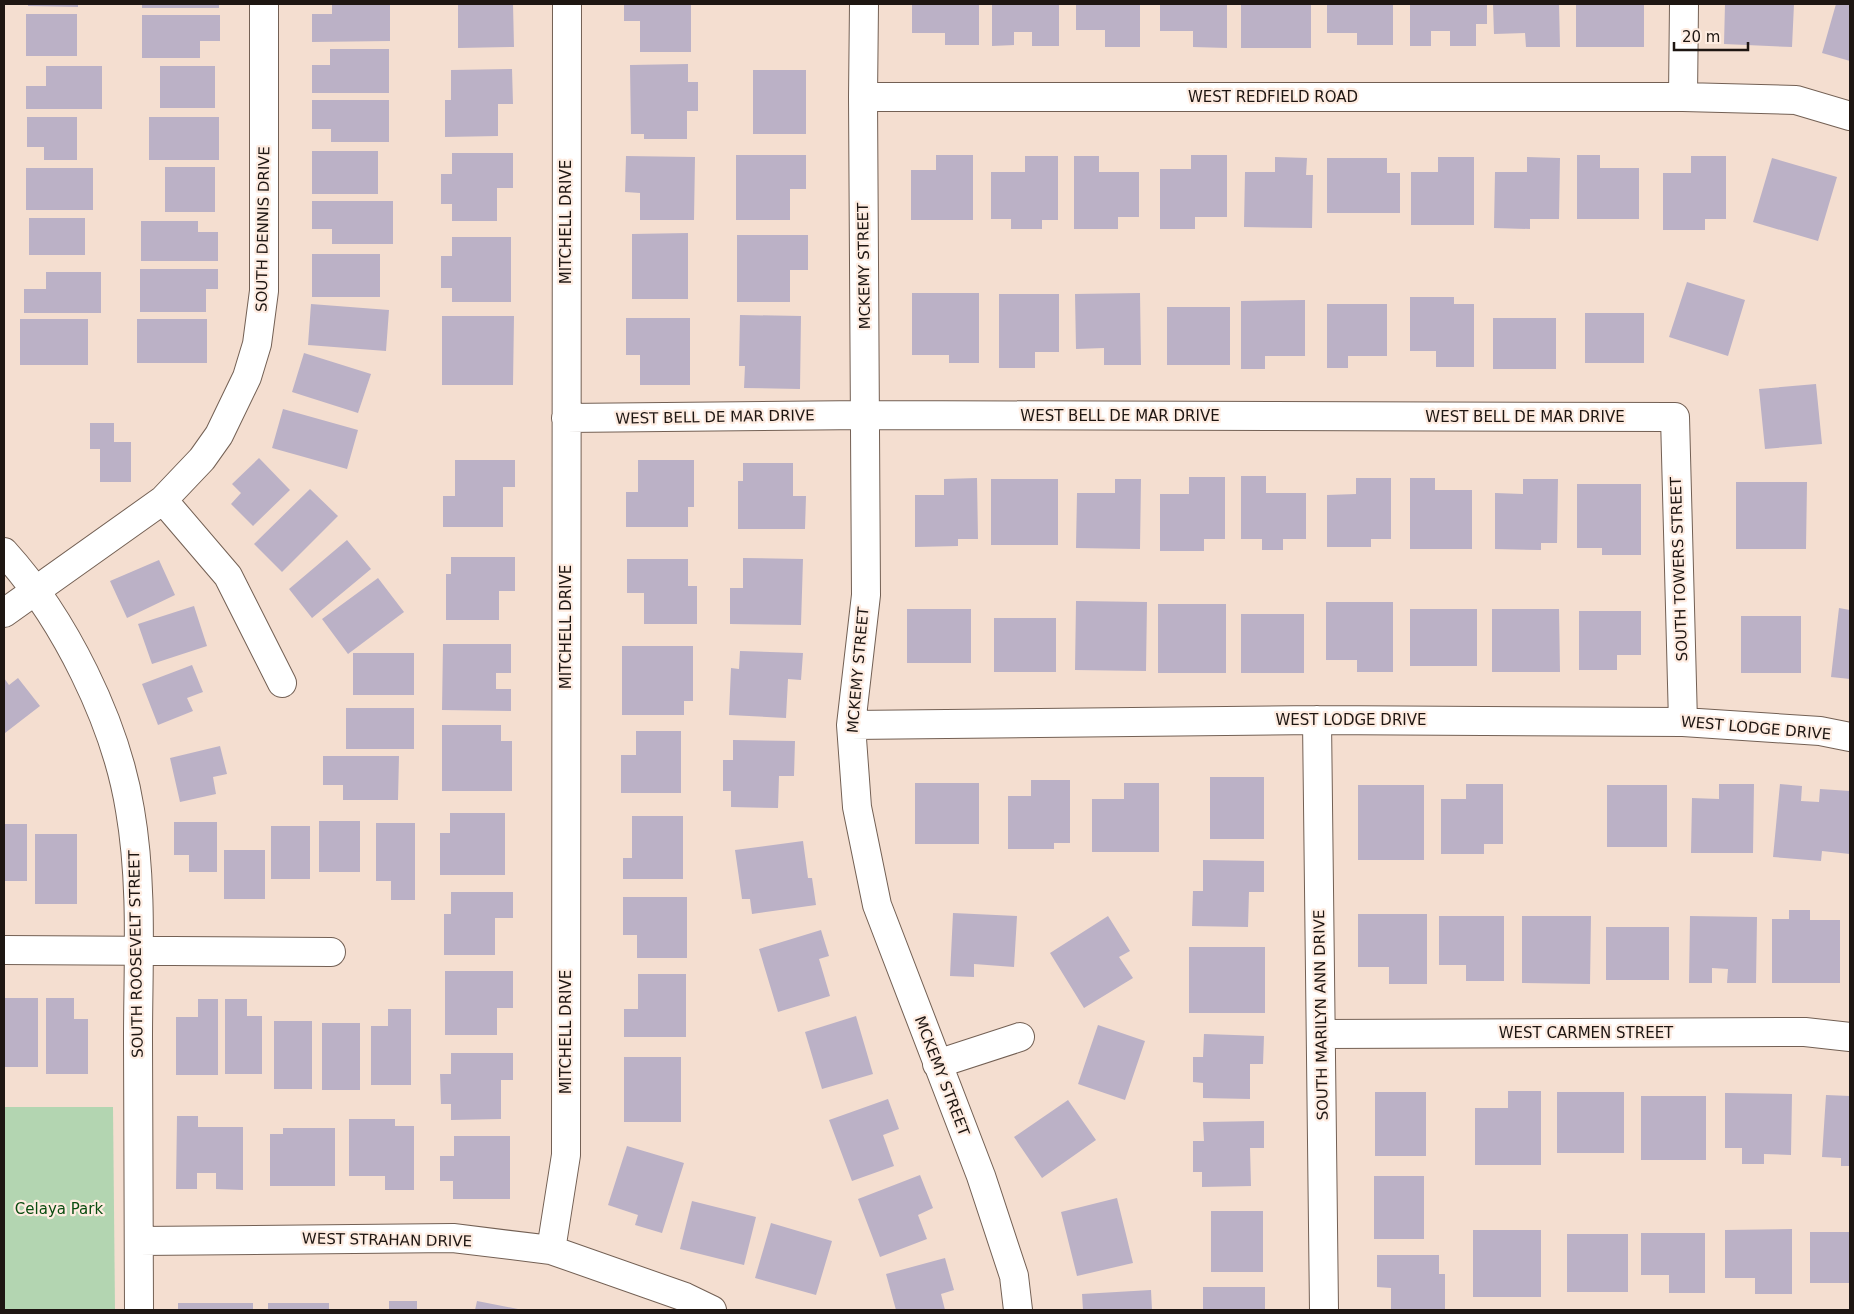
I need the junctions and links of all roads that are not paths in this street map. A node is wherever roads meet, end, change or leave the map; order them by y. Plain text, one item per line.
1 (264, 4) edge
2 (567, 4) edge
3 (864, 4) edge
4 (1684, 4) edge
5 (862, 97) junction
6 (1683, 97) junction
7 (1850, 116) edge
8 (866, 415) junction
9 (1675, 417) joint
10 (566, 418) junction
11 (163, 500) junction
12 (4, 552) edge
13 (34, 590) junction
14 (4, 613) edge
15 (282, 684) dead end
16 (1317, 720) junction
17 (1683, 722) junction
18 (851, 725) junction
19 (1850, 737) edge
20 (4, 950) edge
21 (138, 950) junction
22 (331, 952) dead end
23 (1322, 1034) junction
24 (1020, 1037) dead end
25 (1850, 1037) edge
26 (937, 1064) junction
27 (139, 1241) junction
28 (551, 1250) junction
29 (139, 1310) edge
30 (712, 1310) edge
31 (1018, 1310) edge
32 (1324, 1310) edge

1 - 11 street, SOUTH DENNIS DRIVE
2 - 10 street, MITCHELL DRIVE
3 - 5 street, MCKEMY STREET
4 - 6 street
5 - 6 street, WEST REDFIELD ROAD
5 - 8 street, MCKEMY STREET
6 - 7 street, WEST REDFIELD ROAD
8 - 9 street, WEST BELL DE MAR DRIVE
8 - 10 street, WEST BELL DE MAR DRIVE
8 - 18 street, MCKEMY STREET
9 - 17 street, SOUTH TOWERS STREET
10 - 28 street, MITCHELL DRIVE
11 - 13 street, SOUTH DENNIS DRIVE
11 - 15 street
12 - 13 street
13 - 14 street, SOUTH DENNIS DRIVE
13 - 21 street, SOUTH ROOSEVELT STREET
16 - 17 street, WEST LODGE DRIVE
16 - 18 street, WEST LODGE DRIVE
16 - 23 street, SOUTH MARILYN ANN DRIVE
17 - 19 street, WEST LODGE DRIVE
18 - 26 street, MCKEMY STREET
20 - 21 street
21 - 22 street
21 - 27 street, SOUTH ROOSEVELT STREET
23 - 25 street, WEST CARMEN STREET
23 - 32 street, SOUTH MARILYN ANN DRIVE
24 - 26 street
26 - 31 street, MCKEMY STREET
27 - 28 street, WEST STRAHAN DRIVE
27 - 29 street, SOUTH ROOSEVELT STREET
28 - 30 street, WEST STRAHAN DRIVE

